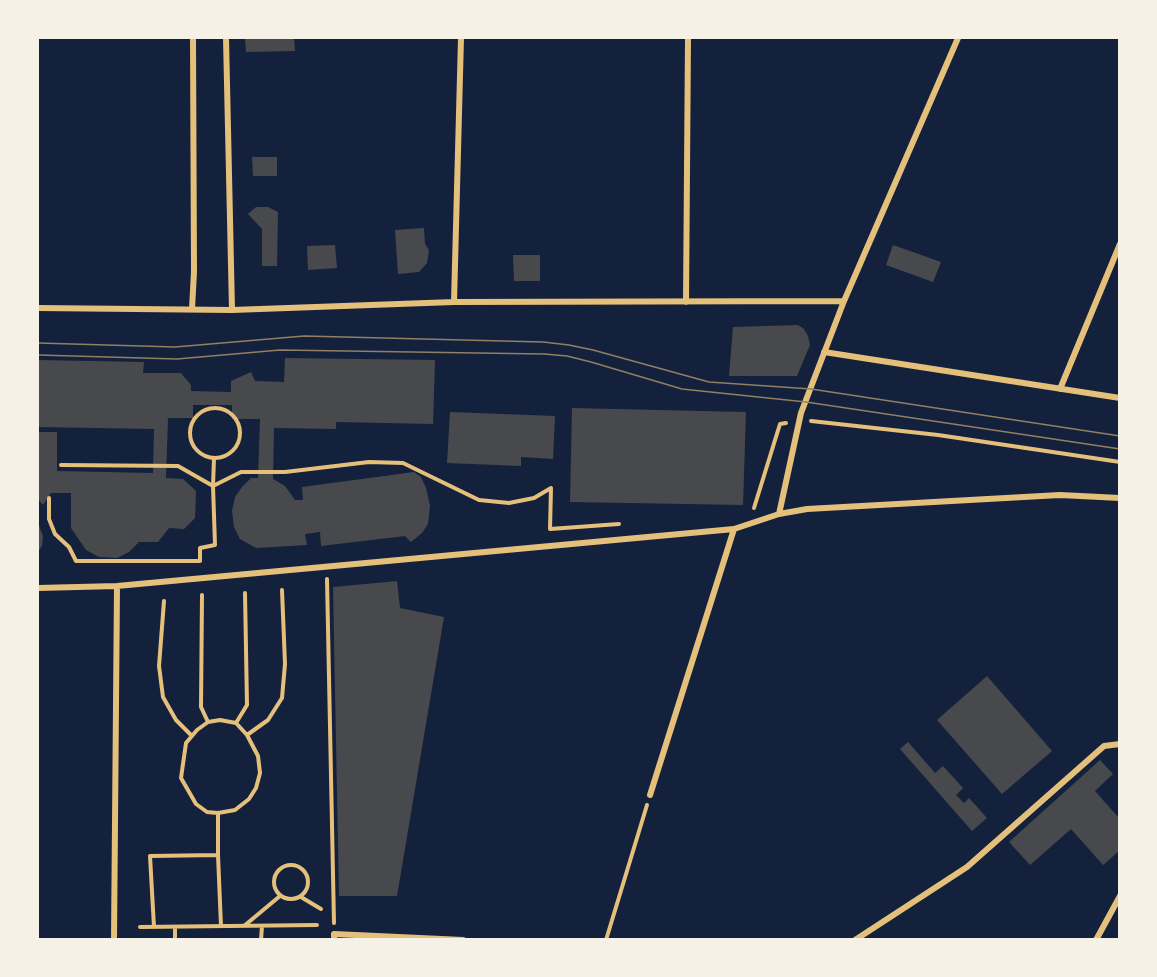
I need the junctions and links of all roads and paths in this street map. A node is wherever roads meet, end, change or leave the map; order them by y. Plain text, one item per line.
1 (193, 38) edge
2 (226, 38) edge
3 (461, 38) edge
4 (688, 38) edge
5 (958, 38) edge
6 (1119, 244) edge
7 (844, 301) junction
8 (453, 302) junction
9 (686, 302) junction
10 (38, 308) edge
11 (192, 309) junction
12 (232, 310) junction
13 (824, 352) junction
14 (1060, 390) junction
15 (1119, 398) edge
16 (799, 420) junction
17 (214, 458) junction
18 (1119, 462) edge
19 (61, 465) dead end
20 (213, 486) junction
21 (49, 498) dead end
22 (1119, 498) edge
23 (748, 511) dead end
24 (779, 514) junction
25 (630, 524) dead end
26 (734, 529) junction
27 (327, 567) junction
28 (117, 586) junction
29 (38, 588) edge
30 (282, 590) dead end
31 (245, 593) dead end
32 (202, 595) dead end
33 (164, 601) dead end
34 (208, 722) junction
35 (236, 723) junction
36 (247, 735) junction
37 (192, 736) junction
38 (1119, 744) edge
39 (650, 795) joint
40 (218, 813) junction
41 (218, 855) junction
42 (280, 896) junction
43 (1119, 896) edge
44 (301, 897) junction
45 (321, 909) dead end
46 (317, 925) dead end
47 (221, 926) junction
48 (244, 926) junction
49 (262, 926) junction
50 (140, 927) dead end
51 (154, 927) junction
52 (175, 927) junction
53 (334, 936) edge
54 (114, 939) edge
55 (175, 939) edge
56 (261, 939) edge
57 (463, 939) edge
58 (606, 939) edge
59 (855, 939) edge
60 (1095, 939) edge

1 - 11 street
2 - 12 street
3 - 8 street
4 - 9 street
5 - 7 street
6 - 14 street
7 - 9 street
7 - 13 street
8 - 9 street
8 - 12 street
10 - 11 street
11 - 12 street
13 - 14 street
13 - 16 street
14 - 15 street
16 - 18 path
16 - 23 path
16 - 24 street
17 - 17 path
17 - 20 path
19 - 20 path
20 - 21 path
20 - 25 path
22 - 24 street
24 - 26 street
26 - 27 street
26 - 39 street
27 - 28 street
27 - 53 path
28 - 29 street
28 - 54 street
30 - 36 path
31 - 35 path
32 - 34 path
33 - 37 path
34 - 35 path
34 - 37 path
35 - 36 path
36 - 40 path
37 - 40 path
38 - 59 street
39 - 58 path
40 - 41 path
41 - 47 path
41 - 51 path
42 - 44 path
42 - 44 path
42 - 48 path
43 - 60 street
44 - 45 path
46 - 49 path
47 - 48 path
47 - 52 path
48 - 49 path
49 - 56 path
50 - 51 path
51 - 52 path
52 - 55 path
53 - 57 street

